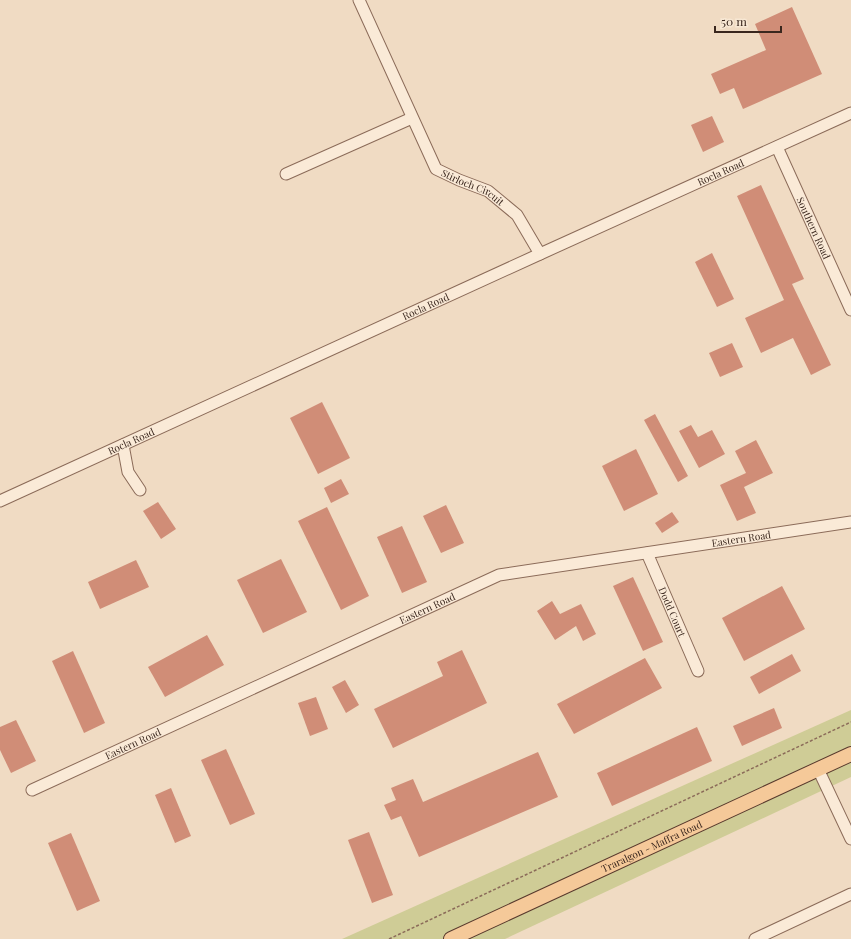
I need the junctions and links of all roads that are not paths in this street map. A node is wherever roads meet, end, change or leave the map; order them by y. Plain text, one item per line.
1 (359, 0) edge
2 (851, 113) edge
3 (412, 118) junction
4 (776, 147) junction
5 (286, 174) dead end
6 (540, 254) junction
7 (851, 310) edge
8 (123, 445) junction
9 (140, 490) dead end
10 (0, 501) edge
11 (851, 522) edge
12 (647, 553) junction
13 (698, 671) dead end
14 (851, 754) edge
15 (818, 769) junction
16 (32, 790) dead end
17 (851, 839) edge
18 (851, 894) edge
19 (452, 939) edge
20 (755, 939) edge

1 - 3 street, Stirloch Circuit
2 - 4 street, Rocla Road
3 - 5 street
3 - 6 street, Stirloch Circuit
4 - 6 street, Rocla Road
4 - 7 street, Southern Road
6 - 8 street, Rocla Road
8 - 9 street
8 - 10 street, Rocla Road
11 - 12 street, Eastern Road
12 - 13 street, Dodd Court
12 - 16 street, Eastern Road
14 - 15 main road, Traralgon - Maffra Road
15 - 17 street
15 - 19 main road, Traralgon - Maffra Road
18 - 20 street

